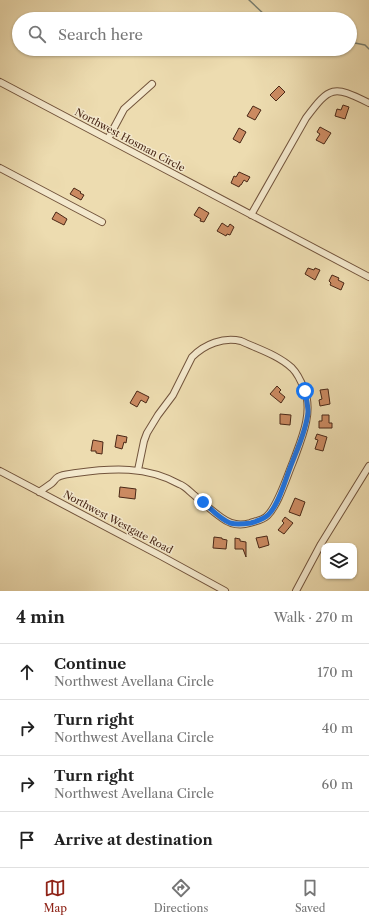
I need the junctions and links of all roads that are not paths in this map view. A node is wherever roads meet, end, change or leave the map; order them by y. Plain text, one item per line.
1 (0, 82) edge
2 (152, 84) dead end
3 (369, 103) edge
4 (108, 139) junction
5 (0, 168) edge
6 (251, 215) junction
7 (102, 222) dead end
8 (369, 277) edge
9 (369, 466) edge
10 (138, 470) junction
11 (0, 471) edge
12 (39, 492) junction
13 (226, 591) edge
14 (296, 591) edge

1 - 4 street, Northwest Hosman Circle
2 - 4 street
3 - 6 street
4 - 6 street, Northwest Hosman Circle
5 - 7 street
6 - 8 street, Northwest Hosman Circle
9 - 14 street
10 - 10 street
10 - 12 street
11 - 12 street, Northwest Westgate Road
12 - 13 street, Northwest Westgate Road

